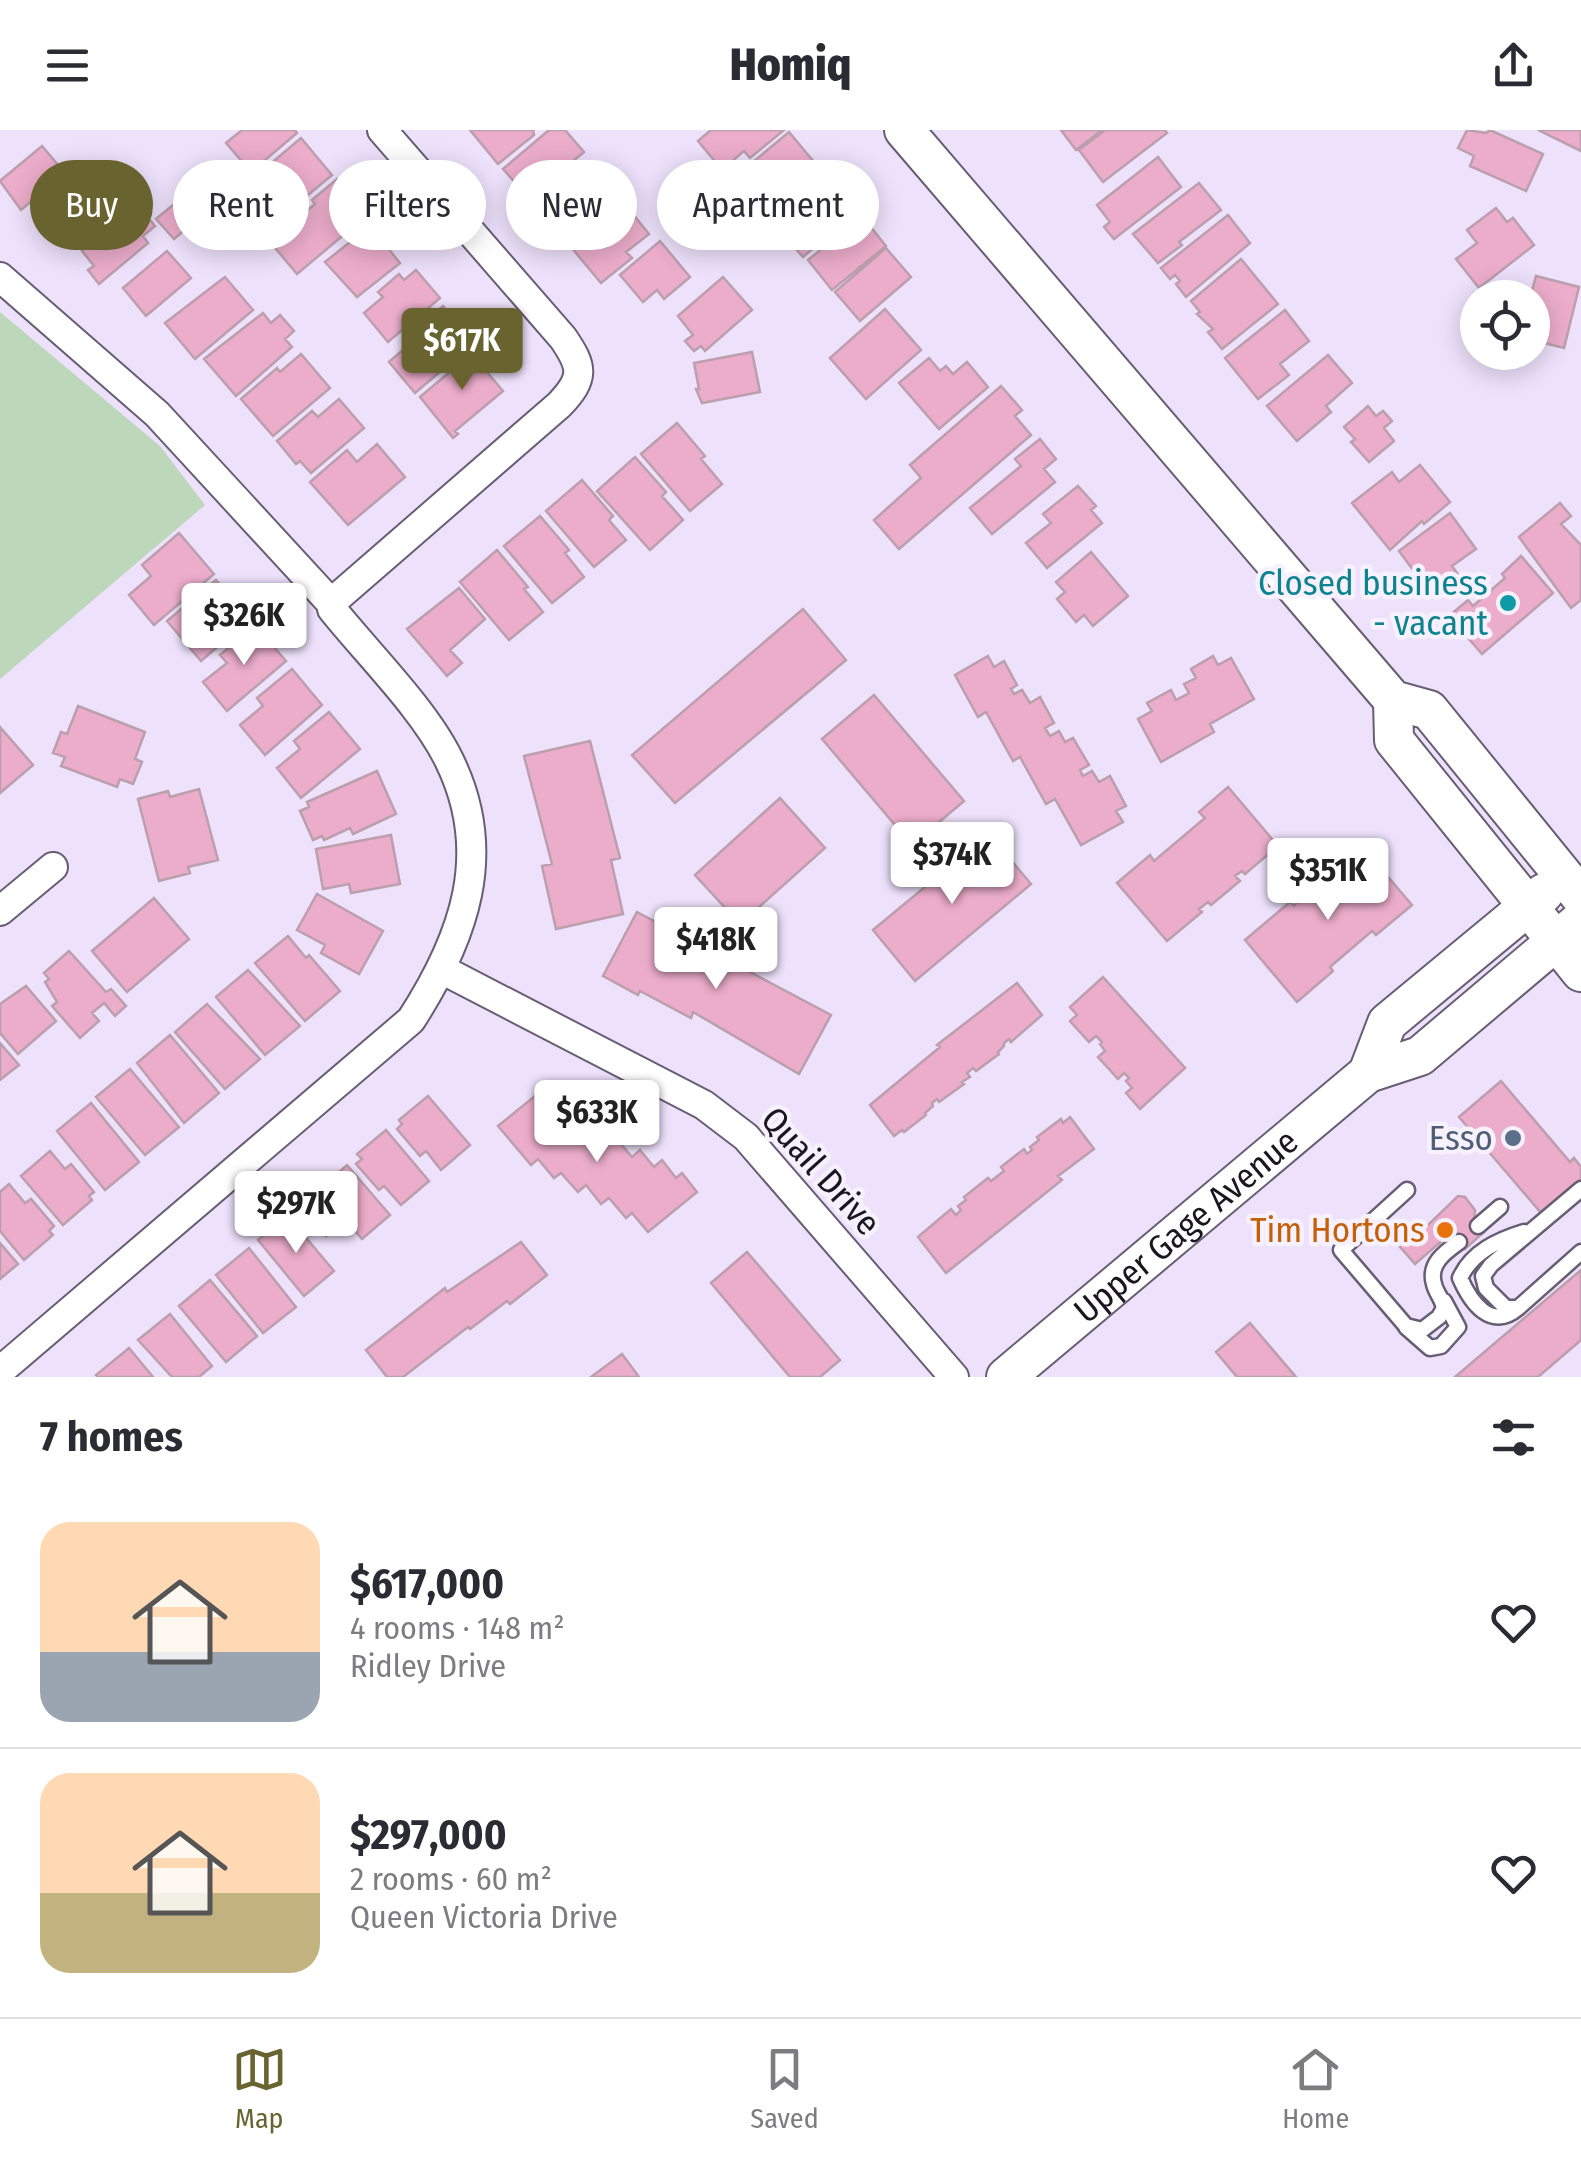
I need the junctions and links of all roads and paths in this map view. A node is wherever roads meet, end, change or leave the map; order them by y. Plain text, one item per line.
1 (382, 130) edge
2 (904, 130) edge
3 (0, 278) edge
4 (330, 603) junction
5 (1393, 700) junction
6 (53, 867) dead end
7 (1576, 879) edge
8 (1527, 907) junction
9 (0, 912) edge
10 (1568, 930) edge
11 (443, 970) junction
12 (1581, 972) edge
13 (1368, 1074) junction
14 (1581, 1189) edge
15 (1407, 1190) dead end
16 (1500, 1206) dead end
17 (1478, 1226) dead end
18 (1534, 1229) junction
19 (1459, 1242) dead end
20 (1581, 1252) edge
21 (1442, 1299) junction
22 (1518, 1308) junction
23 (1406, 1326) junction
24 (0, 1371) edge
25 (954, 1377) edge
26 (1006, 1377) edge

1 - 4 street
2 - 5 main road
3 - 4 street
4 - 11 street
5 - 7 main road
5 - 8 main road
6 - 9 street
7 - 8 main road, Upper Gage Avenue
8 - 10 main road
8 - 13 main road, Upper Gage Avenue
10 - 12 main road
10 - 13 main road, Upper Gage Avenue
11 - 24 street
11 - 25 street, Quail Drive
13 - 26 main road, Upper Gage Avenue
14 - 18 lane
15 - 23 lane
16 - 17 lane
18 - 22 lane
18 - 22 lane
19 - 21 lane
20 - 22 lane
21 - 23 lane
21 - 23 lane

